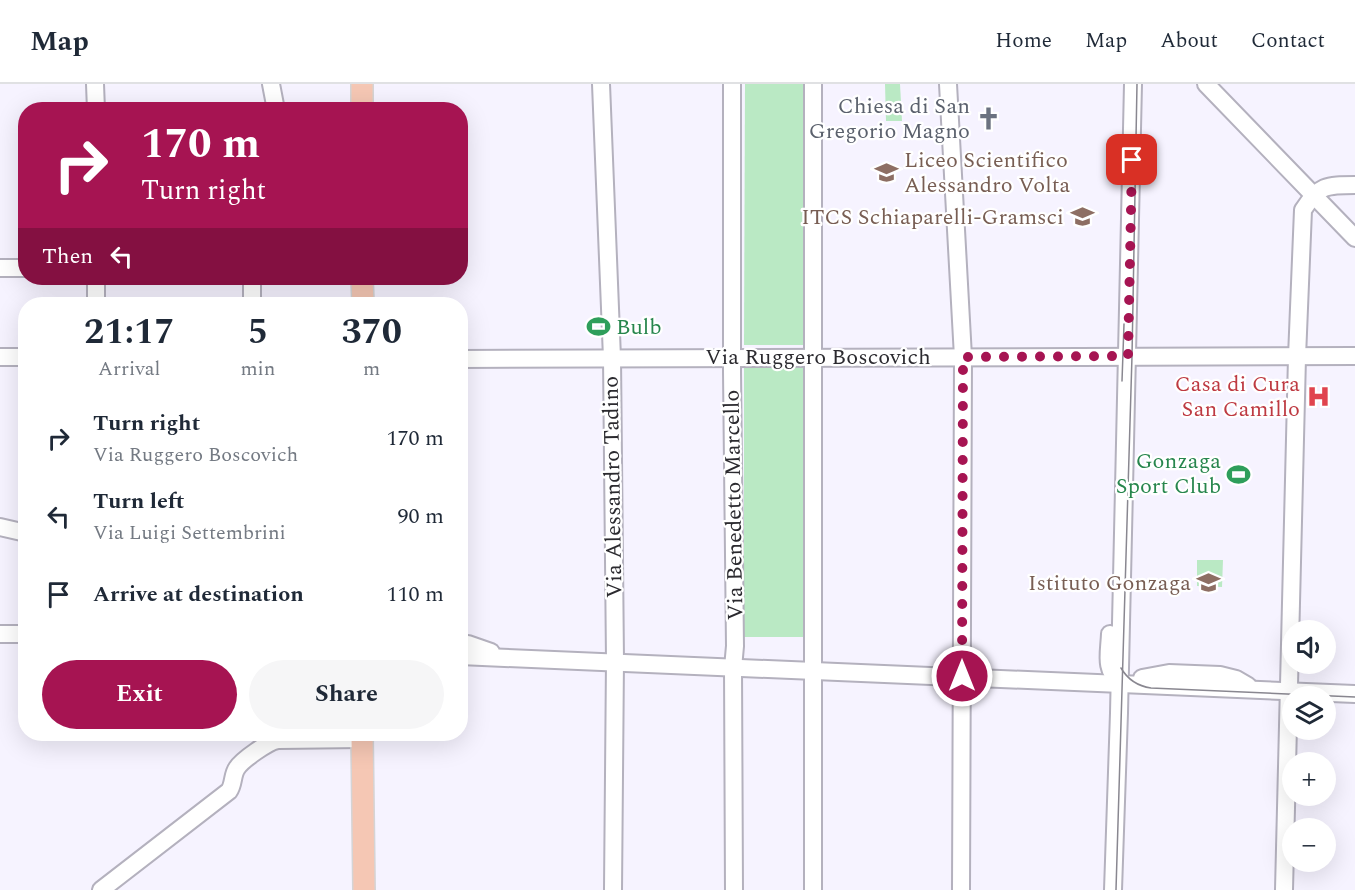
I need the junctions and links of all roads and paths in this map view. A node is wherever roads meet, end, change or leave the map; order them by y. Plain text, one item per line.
1 (95, 84) edge
2 (271, 84) edge
3 (362, 84) edge
4 (601, 84) edge
5 (732, 84) edge
6 (813, 84) edge
7 (948, 84) edge
8 (1206, 84) edge
9 (1135, 86) edge
10 (96, 102) edge
11 (274, 102) edge
12 (362, 102) edge
13 (1355, 185) edge
14 (1313, 195) junction
15 (1355, 238) edge
16 (0, 268) edge
17 (18, 268) edge
18 (1128, 356) junction
19 (1355, 356) edge
20 (0, 357) edge
21 (18, 357) edge
22 (813, 357) junction
23 (963, 357) junction
24 (1297, 357) junction
25 (468, 358) edge
26 (612, 358) junction
27 (732, 358) junction
28 (0, 528) edge
29 (18, 531) edge
30 (0, 634) edge
31 (18, 634) edge
32 (468, 644) edge
33 (468, 656) edge
34 (502, 658) junction
35 (615, 663) junction
36 (733, 668) junction
37 (813, 671) junction
38 (962, 676) junction
39 (1119, 684) junction
40 (1289, 686) edge
41 (1282, 691) edge
42 (1336, 693) edge
43 (1355, 694) edge
44 (1288, 740) edge
45 (275, 741) edge
46 (362, 741) edge
47 (101, 890) edge
48 (364, 890) edge
49 (613, 890) edge
50 (734, 890) edge
51 (813, 890) edge
52 (961, 890) edge
53 (1113, 890) edge
54 (1284, 890) edge

1 - 10 street
2 - 11 street
3 - 12 main road
4 - 26 street, Via Alessandro Tadino
5 - 27 street, Via Benedetto Marcello
6 - 22 street
7 - 23 street
8 - 14 street
9 - 18 street
13 - 14 street
14 - 15 street
14 - 24 street
16 - 17 street
18 - 23 street, Via Ruggero Boscovich
18 - 24 street, Via Ruggero Boscovich
18 - 39 street
19 - 24 street, Via Ruggero Boscovich
20 - 21 street
22 - 23 street, Via Ruggero Boscovich
22 - 27 street, Via Ruggero Boscovich
22 - 37 street
23 - 38 street
24 - 40 street
25 - 26 street, Via Ruggero Boscovich
26 - 27 street, Via Ruggero Boscovich
26 - 35 street, Via Alessandro Tadino
27 - 36 street, Via Benedetto Marcello
28 - 29 street
30 - 31 street
32 - 34 street
33 - 34 street
34 - 35 street
35 - 36 street
35 - 49 street, Via Alessandro Tadino
36 - 37 street
36 - 50 street, Via Benedetto Marcello
37 - 38 street
37 - 51 street
38 - 39 street
38 - 52 street
39 - 41 street
39 - 53 street
42 - 43 street
44 - 54 street
45 - 47 street
46 - 48 main road

